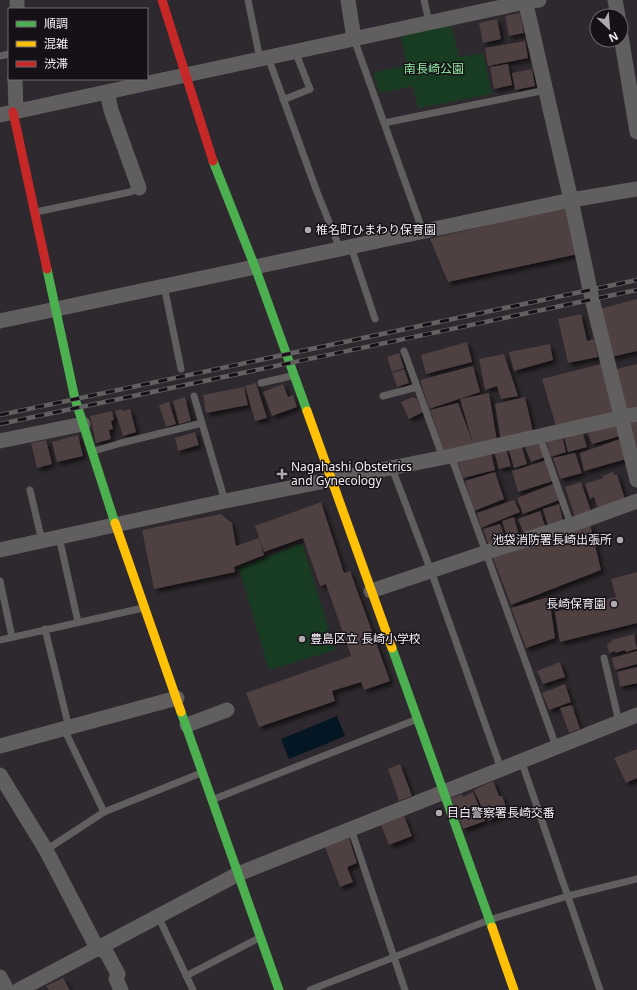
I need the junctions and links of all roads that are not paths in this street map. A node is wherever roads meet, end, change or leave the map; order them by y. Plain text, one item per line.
1 (162, 0) edge
2 (248, 0) edge
3 (348, 0) edge
4 (424, 0) edge
5 (530, 1) edge
6 (429, 22) junction
7 (354, 39) junction
8 (623, 48) edge
9 (295, 51) junction
10 (264, 58) junction
11 (186, 75) junction
12 (15, 80) edge
13 (546, 90) junction
14 (107, 92) junction
15 (283, 100) junction
16 (10, 113) edge
17 (384, 123) junction
18 (637, 132) edge
19 (139, 188) joint
20 (637, 189) edge
21 (571, 200) junction
22 (35, 212) junction
23 (423, 232) junction
24 (345, 248) junction
25 (255, 267) junction
26 (164, 286) junction
27 (56, 309) junction
28 (375, 319) dead end
29 (0, 321) edge
30 (404, 351) dead end
31 (181, 369) dead end
32 (293, 375) junction
33 (261, 383) dead end
34 (418, 387) junction
35 (194, 396) dead end
36 (383, 396) dead end
37 (637, 414) edge
38 (622, 418) junction
39 (202, 423) junction
40 (83, 424) junction
41 (540, 437) junction
42 (0, 442) edge
43 (92, 452) junction
44 (447, 457) junction
45 (392, 468) junction
46 (331, 480) junction
47 (637, 480) edge
48 (30, 490) dead end
49 (225, 501) junction
50 (637, 501) edge
51 (116, 525) junction
52 (572, 525) junction
53 (60, 537) junction
54 (42, 541) junction
55 (0, 550) edge
56 (487, 552) junction
57 (430, 571) junction
58 (0, 581) edge
59 (371, 591) junction
60 (146, 607) junction
61 (78, 622) junction
62 (45, 630) junction
63 (12, 637) junction
64 (0, 640) edge
65 (604, 658) dead end
66 (177, 698) junction
67 (227, 710) dead end
68 (637, 714) edge
69 (417, 720) junction
70 (619, 722) junction
71 (187, 725) junction
72 (67, 728) junction
73 (0, 746) edge
74 (556, 746) junction
75 (521, 760) junction
76 (500, 769) junction
77 (203, 772) junction
78 (0, 775) edge
79 (443, 792) junction
80 (212, 800) junction
81 (104, 812) junction
82 (351, 829) junction
83 (46, 850) junction
84 (238, 874) junction
85 (637, 879) edge
86 (568, 896) junction
87 (158, 916) junction
88 (489, 920) junction
89 (260, 937) junction
90 (97, 948) junction
91 (394, 957) junction
92 (0, 976) edge
93 (186, 976) junction
94 (7, 990) edge
95 (19, 990) edge
96 (121, 990) edge
97 (193, 990) edge
98 (279, 990) edge
99 (310, 990) edge
100 (405, 990) edge
101 (514, 990) edge
102 (600, 990) edge

1 - 11 street
2 - 10 lane
3 - 7 street
4 - 6 lane
5 - 6 street
5 - 13 street
6 - 7 street
7 - 9 street
7 - 17 lane
8 - 18 street
9 - 10 street
9 - 15 lane
10 - 11 street
10 - 15 lane
11 - 14 street
11 - 25 street
12 - 16 street
13 - 17 lane
13 - 21 street
14 - 16 street
14 - 19 street
15 - 24 lane
16 - 22 street
17 - 23 lane
19 - 22 lane
20 - 21 street
21 - 23 street
21 - 38 street
22 - 27 street
23 - 24 street
24 - 25 street
24 - 28 lane
25 - 26 street
25 - 32 street
26 - 27 street
26 - 31 lane
27 - 29 street
27 - 40 street
30 - 34 lane
32 - 33 lane
32 - 46 street
34 - 36 lane
34 - 44 lane
35 - 39 lane
37 - 38 street
38 - 41 street
38 - 47 street
39 - 43 lane
39 - 49 lane
40 - 42 street
40 - 43 street
41 - 44 street
41 - 52 lane
43 - 51 street
44 - 45 street
44 - 56 lane
45 - 46 street
45 - 57 lane
46 - 49 street
46 - 59 street
48 - 54 lane
49 - 51 street
50 - 52 street
51 - 53 street
51 - 60 street
52 - 56 street
53 - 54 street
53 - 61 lane
54 - 55 street
56 - 57 street
56 - 74 lane
57 - 59 street
57 - 76 lane
58 - 63 lane
59 - 69 street
60 - 61 lane
60 - 66 street
61 - 62 lane
62 - 63 lane
62 - 72 lane
63 - 64 lane
65 - 70 lane
66 - 71 street
66 - 72 street
67 - 71 street
68 - 70 street
69 - 79 street
69 - 80 lane
70 - 74 street
71 - 77 street
72 - 73 street
72 - 81 lane
74 - 75 street
75 - 76 street
75 - 86 lane
76 - 79 street
77 - 80 street
77 - 81 lane
78 - 83 street
79 - 82 street
79 - 88 street
80 - 84 street
81 - 83 lane
82 - 84 street
82 - 91 lane
83 - 90 street
84 - 87 street
84 - 89 street
85 - 86 lane
86 - 88 lane
86 - 102 lane
87 - 90 street
87 - 93 lane
88 - 91 lane
88 - 101 street
89 - 93 lane
89 - 98 street
90 - 95 street
90 - 96 street
91 - 99 lane
91 - 100 lane
92 - 94 street
93 - 97 lane

